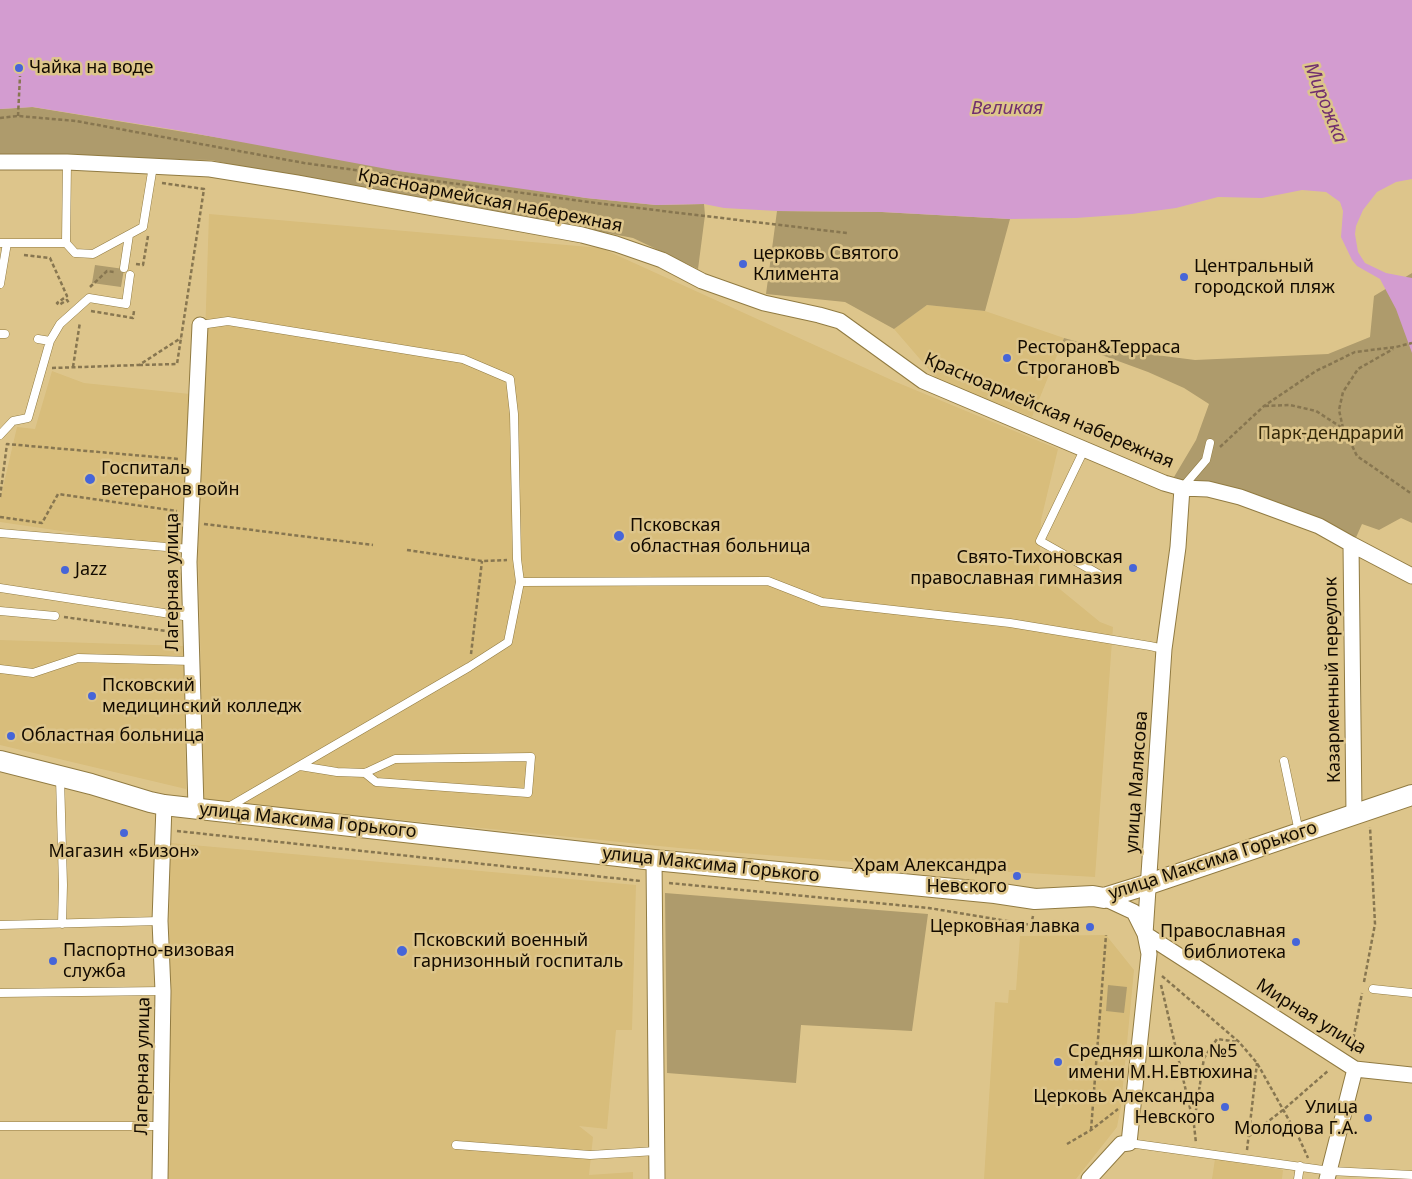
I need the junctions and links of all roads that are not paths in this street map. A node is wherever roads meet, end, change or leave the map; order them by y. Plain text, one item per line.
1 (0, 162) edge
2 (67, 162) junction
3 (151, 173) junction
4 (129, 235) junction
5 (3, 243) edge
6 (66, 243) junction
7 (124, 268) dead end
8 (130, 275) dead end
9 (0, 284) edge
10 (200, 325) joint
11 (38, 339) dead end
12 (50, 341) junction
13 (0, 435) edge
14 (1210, 443) dead end
15 (1084, 450) junction
16 (1182, 488) junction
17 (0, 533) edge
18 (1351, 544) junction
19 (190, 549) junction
20 (1412, 576) edge
21 (1109, 580) dead end
22 (520, 582) junction
23 (0, 588) edge
24 (0, 611) edge
25 (55, 616) road end
26 (190, 617) junction
27 (1164, 650) junction
28 (192, 661) junction
29 (0, 670) edge
30 (0, 761) edge
31 (1284, 761) dead end
32 (300, 766) junction
33 (365, 773) junction
34 (60, 777) junction
35 (1412, 795) edge
36 (164, 804) junction
37 (196, 808) junction
38 (221, 812) junction
39 (1362, 818) junction
40 (1299, 834) junction
41 (654, 860) junction
42 (1149, 884) junction
43 (1104, 898) junction
44 (160, 921) junction
45 (62, 924) junction
46 (0, 925) edge
47 (1145, 934) junction
48 (1373, 989) dead end
49 (163, 991) junction
50 (0, 993) edge
51 (1412, 993) edge
52 (1346, 1067) junction
53 (1412, 1075) edge
54 (0, 1126) edge
55 (160, 1126) junction
56 (1129, 1143) junction
57 (456, 1145) dead end
58 (656, 1151) junction
59 (1300, 1166) junction
60 (1329, 1175) edge
61 (1412, 1175) edge
62 (160, 1179) edge
63 (657, 1179) edge
64 (1089, 1179) edge
65 (1298, 1179) edge

1 - 2 street, Красноармейская набережная
2 - 3 street, Красноармейская набережная
2 - 6 lane
3 - 4 lane
3 - 15 street, Красноармейская набережная
4 - 6 lane
4 - 7 lane
5 - 6 lane
5 - 9 lane
8 - 12 lane
10 - 19 street, Лагерная улица
10 - 22 lane
11 - 12 lane
12 - 13 lane
14 - 16 lane
15 - 16 street, Красноармейская набережная
15 - 21 lane
16 - 18 street, Красноармейская набережная
16 - 27 street, улица Малясова
17 - 19 lane
18 - 20 street, Красноармейская набережная
18 - 39 street, Казарменный переулок
19 - 26 street, Лагерная улица
22 - 27 lane
22 - 32 lane
23 - 26 lane
24 - 25 lane
26 - 28 street, Лагерная улица
27 - 42 street, улица Малясова
28 - 29 lane
28 - 37 street, Лагерная улица
30 - 34 main road, улица Максима Горького
31 - 40 lane
32 - 33 lane
32 - 38 lane
33 - 33 lane
34 - 36 main road, улица Максима Горького
34 - 45 lane
35 - 39 main road, улица Максима Горького
36 - 37 main road, улица Максима Горького
36 - 44 street, Лагерная улица
37 - 38 main road, улица Максима Горького
38 - 41 main road, улица Максима Горького
39 - 40 main road, улица Максима Горького
40 - 42 main road, улица Максима Горького
41 - 43 main road, улица Максима Горького
41 - 58 street
42 - 43 main road, улица Максима Горького
42 - 47 street, улица Малясова
43 - 47 street
44 - 45 lane
44 - 49 street, Лагерная улица
45 - 46 lane
47 - 52 street, Мирная улица
47 - 56 street, улица Малясова
48 - 51 lane
49 - 50 lane
49 - 55 street, Лагерная улица
52 - 53 street, Мирная улица
52 - 60 street
54 - 55 lane
55 - 62 street, Лагерная улица
56 - 59 lane
56 - 64 street
57 - 58 lane
58 - 63 street
59 - 60 lane
59 - 65 lane
60 - 61 lane

